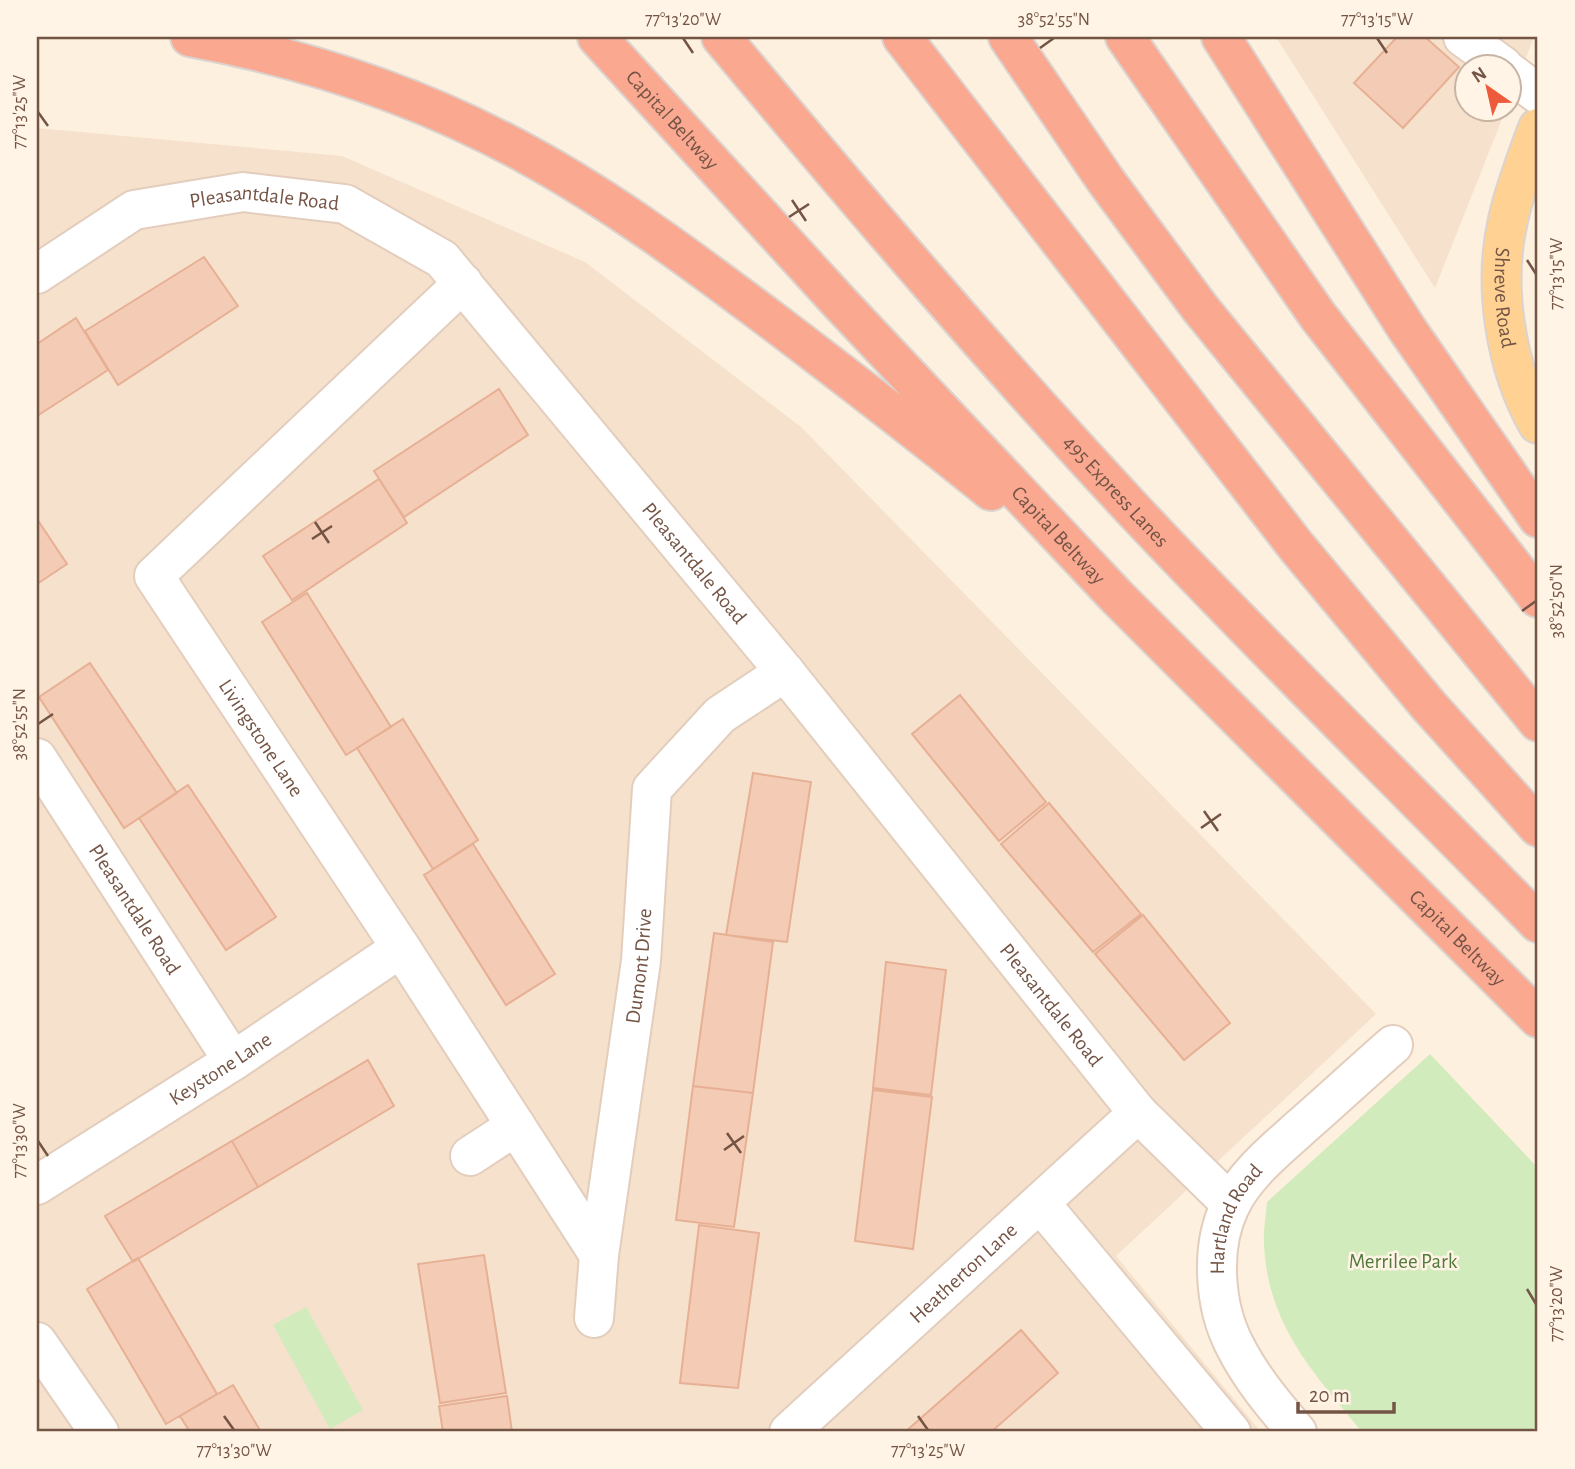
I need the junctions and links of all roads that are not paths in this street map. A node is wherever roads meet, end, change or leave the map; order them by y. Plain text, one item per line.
1 (190, 37) edge
2 (597, 37) edge
3 (721, 37) edge
4 (891, 37) edge
5 (902, 37) edge
6 (1008, 37) edge
7 (1125, 37) edge
8 (1221, 37) edge
9 (1464, 37) edge
10 (1484, 52) edge
11 (1522, 82) edge
12 (1538, 94) edge
13 (964, 118) junction
14 (1538, 128) edge
15 (37, 274) edge
16 (463, 283) junction
17 (1538, 424) edge
18 (1538, 518) edge
19 (1117, 597) junction
20 (1538, 598) edge
21 (785, 672) junction
22 (1538, 722) edge
23 (37, 758) edge
24 (1538, 827) edge
25 (1538, 923) edge
26 (401, 948) junction
27 (1538, 1018) edge
28 (1393, 1045) dead end
29 (233, 1061) junction
30 (1138, 1113) junction
31 (516, 1126) junction
32 (470, 1156) dead end
33 (37, 1185) edge
34 (1040, 1203) junction
35 (1231, 1204) junction
36 (599, 1255) junction
37 (594, 1318) dead end
38 (37, 1342) edge
39 (99, 1432) edge
40 (789, 1432) edge
41 (1231, 1432) edge
42 (1297, 1432) edge

1 - 19 highway
2 - 19 highway, Capital Beltway
3 - 25 highway, 495 Express Lanes
4 - 13 highway
5 - 13 highway
6 - 22 highway
7 - 20 highway
8 - 18 highway
9 - 10 street
11 - 12 street
13 - 24 highway
14 - 17 main road, Shreve Road
15 - 16 street, Pleasantdale Road
16 - 21 street, Pleasantdale Road
16 - 26 street, Livingstone Lane
19 - 27 highway, Capital Beltway
21 - 30 street, Pleasantdale Road
21 - 36 street, Dumont Drive
23 - 29 street, Pleasantdale Road
26 - 29 street, Keystone Lane
26 - 31 street, Livingstone Lane
28 - 35 street, Hartland Road
29 - 33 street, Keystone Lane
30 - 34 street, Heatherton Lane
30 - 35 street, Pleasantdale Road
31 - 32 street
31 - 36 street, Livingstone Lane
34 - 40 street, Heatherton Lane
34 - 41 street
35 - 42 street, Hartland Road
36 - 37 street, Dumont Drive
38 - 39 street

